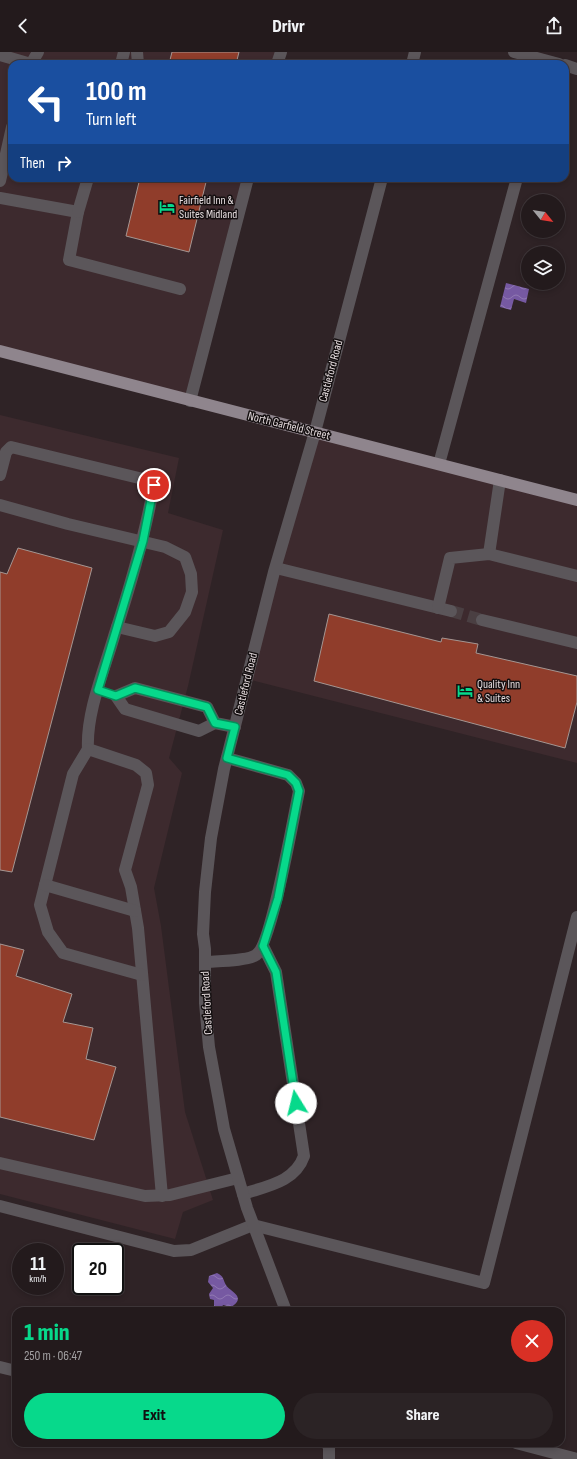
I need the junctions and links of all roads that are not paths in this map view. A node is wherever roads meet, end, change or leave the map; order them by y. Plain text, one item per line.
1 (514, 52) edge
2 (0, 55) edge
3 (17, 60) edge
4 (552, 60) edge
5 (8, 145) edge
6 (0, 181) edge
7 (87, 182) edge
8 (247, 182) edge
9 (381, 182) edge
10 (516, 182) edge
11 (0, 198) edge
12 (78, 212) junction
13 (180, 289) dead end
14 (0, 351) edge
15 (190, 401) junction
16 (315, 432) junction
17 (439, 464) junction
18 (0, 475) edge
19 (500, 480) junction
20 (577, 500) edge
21 (0, 505) edge
22 (143, 541) junction
23 (489, 554) junction
24 (276, 568) junction
25 (577, 576) edge
26 (438, 608) junction
27 (452, 611) tunnel mouth
28 (482, 620) tunnel mouth
29 (117, 627) junction
30 (577, 643) edge
31 (98, 690) junction
32 (116, 696) junction
33 (215, 723) junction
34 (235, 727) junction
35 (88, 749) junction
36 (227, 758) junction
37 (45, 885) junction
38 (135, 911) junction
39 (577, 917) edge
40 (263, 946) junction
41 (205, 962) junction
42 (142, 975) junction
43 (0, 1163) edge
44 (238, 1178) junction
45 (243, 1194) junction
46 (162, 1196) junction
47 (0, 1206) edge
48 (253, 1225) junction
49 (284, 1307) edge
50 (0, 1367) edge
51 (12, 1370) edge
52 (329, 1447) edge
53 (531, 1447) edge
54 (329, 1459) edge
55 (577, 1459) edge

1 - 4 street
2 - 3 street
5 - 6 street
7 - 12 street
8 - 15 street
9 - 16 street, Castleford Road
10 - 17 street
11 - 12 street
12 - 13 street
14 - 15 main road, North Garfield Street
15 - 16 main road, North Garfield Street
16 - 17 main road, North Garfield Street
16 - 24 street, Castleford Road
17 - 19 main road, North Garfield Street
18 - 22 street
19 - 20 main road, North Garfield Street
19 - 23 street
21 - 22 street
22 - 29 street
22 - 29 street
23 - 25 street
23 - 26 street
24 - 26 street
24 - 34 street, Castleford Road
26 - 27 street
28 - 30 street
29 - 31 street
31 - 32 street
31 - 35 street
32 - 33 street
32 - 33 street
33 - 34 street
34 - 36 street, Castleford Road
35 - 37 street
35 - 38 street
36 - 40 street
36 - 41 street, Castleford Road
37 - 38 street
37 - 42 street
38 - 42 street
39 - 48 street
40 - 41 street
40 - 45 street
41 - 44 street, Castleford Road
42 - 46 street
43 - 46 street
44 - 45 street, Castleford Road
44 - 46 street
45 - 48 street, Castleford Road
47 - 48 street
48 - 49 street, Castleford Road
50 - 51 street
52 - 54 street
53 - 55 street

